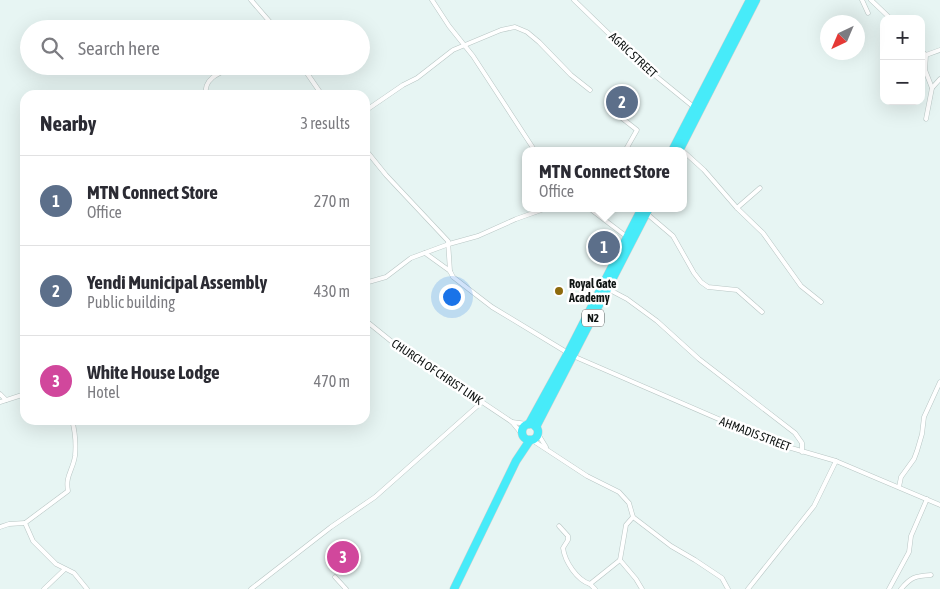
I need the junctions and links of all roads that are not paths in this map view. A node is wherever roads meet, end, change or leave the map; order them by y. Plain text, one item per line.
1 (251, 0) edge
2 (432, 0) edge
3 (574, 0) edge
4 (756, 0) edge
5 (862, 0) edge
6 (871, 0) edge
7 (747, 1) edge
8 (868, 13) dead end
9 (887, 15) edge
10 (268, 20) edge
11 (464, 44) junction
12 (940, 50) edge
13 (926, 55) joint
14 (216, 75) edge
15 (308, 75) edge
16 (940, 79) edge
17 (932, 88) junction
18 (205, 90) edge
19 (319, 90) edge
20 (590, 90) dead end
21 (370, 107) edge
22 (609, 108) dead end
23 (697, 109) junction
24 (926, 119) dead end
25 (532, 147) edge
26 (627, 147) edge
27 (680, 147) edge
28 (370, 155) edge
29 (687, 156) edge
30 (760, 188) dead end
31 (737, 208) junction
32 (536, 212) edge
33 (594, 212) edge
34 (645, 212) edge
35 (645, 212) edge
36 (648, 212) edge
37 (627, 237) junction
38 (449, 244) junction
39 (425, 254) junction
40 (450, 271) junction
41 (370, 282) edge
42 (608, 289) junction
43 (821, 302) dead end
44 (762, 312) dead end
45 (370, 324) edge
46 (571, 354) junction
47 (940, 382) edge
48 (0, 394) edge
49 (20, 396) edge
50 (6, 400) junction
51 (0, 402) edge
52 (482, 402) junction
53 (512, 422) junction
54 (73, 425) edge
55 (530, 432) junction
56 (548, 449) junction
57 (802, 452) junction
58 (836, 461) junction
59 (899, 487) junction
60 (927, 499) junction
61 (940, 505) edge
62 (633, 517) junction
63 (25, 523) junction
64 (559, 526) dead end
65 (0, 527) edge
66 (620, 560) junction
67 (65, 569) junction
68 (930, 576) dead end
69 (335, 577) dead end
70 (590, 584) junction
71 (44, 589) edge
72 (87, 589) edge
73 (251, 589) edge
74 (346, 589) edge
75 (454, 589) edge
76 (595, 589) edge
77 (642, 589) edge
78 (728, 589) edge
79 (748, 589) edge
80 (889, 589) edge
81 (901, 589) edge

1 - 10 street
2 - 11 street
3 - 23 street, AGRIC STREET
4 - 23 highway
5 - 8 street
6 - 9 street
7 - 23 highway
11 - 20 street
11 - 21 street
11 - 25 street
12 - 13 street
13 - 17 street
14 - 18 street
15 - 19 street
16 - 17 street
17 - 24 street
22 - 26 street
23 - 27 highway
28 - 38 street
29 - 31 street
30 - 31 street
31 - 43 street
32 - 38 street
33 - 37 street
34 - 37 highway, N2
35 - 42 highway, N2
36 - 44 street
37 - 46 highway, N2
38 - 39 street
38 - 40 street
39 - 40 street, AHMADIS STREET
39 - 41 street
40 - 46 street, AHMADIS STREET
42 - 46 highway, N2
42 - 57 street
45 - 52 street, CHURCH OF CHRIST LINK
46 - 55 highway, N2
46 - 57 street, AHMADIS STREET
47 - 59 street
48 - 50 street
49 - 50 street
50 - 51 street
52 - 53 street, CHURCH OF CHRIST LINK
52 - 73 street
53 - 55 street, CHURCH OF CHRIST LINK
53 - 55 street, CHURCH OF CHRIST LINK
54 - 63 street
55 - 56 street
55 - 56 street
55 - 75 highway, N2
56 - 62 street
57 - 58 street, AHMADIS STREET
58 - 59 street, AHMADIS STREET
58 - 79 street
59 - 60 street, AHMADIS STREET
60 - 61 street, AHMADIS STREET
60 - 80 street
62 - 66 street
62 - 78 street
63 - 65 street
63 - 67 street
64 - 70 street
66 - 70 street
66 - 77 street
67 - 71 street
67 - 72 street
68 - 81 street
69 - 74 street
70 - 76 street

